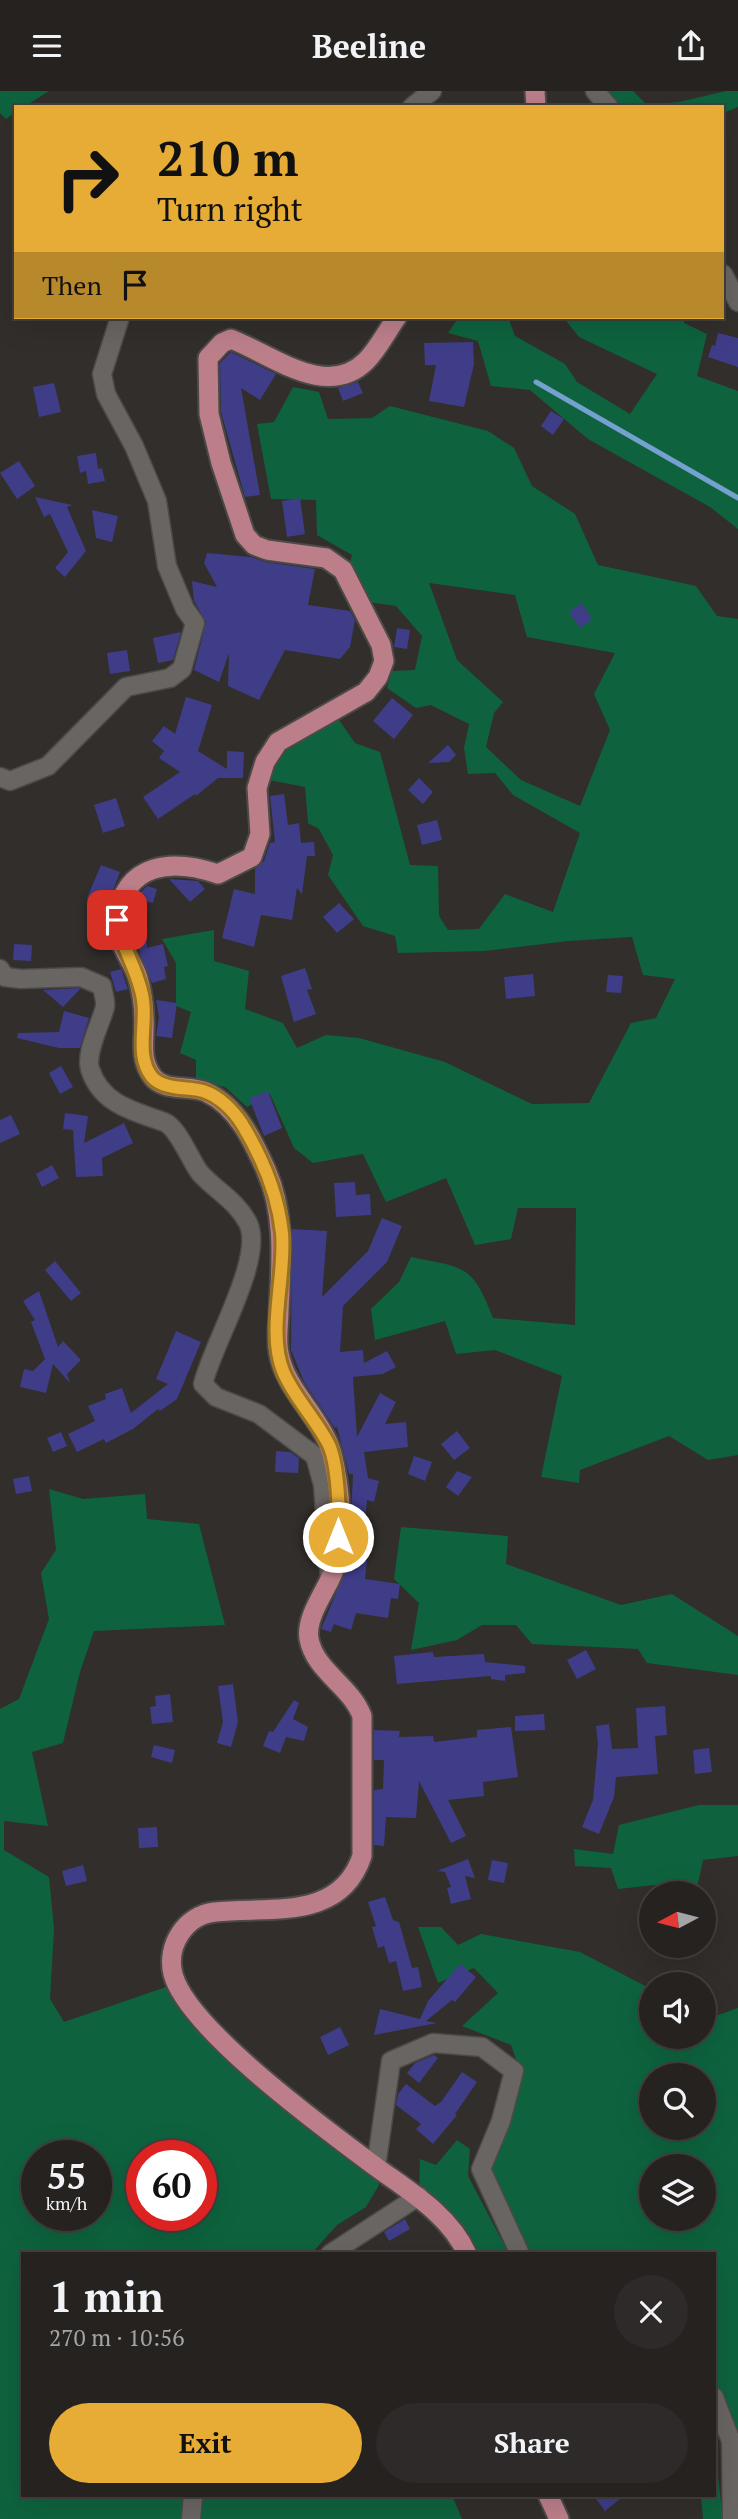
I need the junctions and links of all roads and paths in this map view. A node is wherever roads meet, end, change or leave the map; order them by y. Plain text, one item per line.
1 (432, 91) edge
2 (595, 91) edge
3 (414, 105) edge
4 (607, 105) edge
5 (724, 276) edge
6 (738, 302) edge
7 (119, 319) edge
8 (396, 319) edge
9 (0, 777) edge
10 (0, 969) edge
11 (330, 1581) junction
12 (376, 2167) junction
13 (419, 2196) junction
14 (333, 2252) edge
15 (466, 2252) edge
16 (519, 2252) edge
17 (716, 2402) edge
18 (192, 2497) edge
19 (549, 2497) edge
20 (191, 2519) edge
21 (559, 2519) edge
22 (732, 2519) edge

1 - 3 street
2 - 4 street
5 - 6 street
7 - 9 street
8 - 11 main road
10 - 11 street
11 - 12 main road
12 - 13 main road
12 - 16 street
13 - 14 street
13 - 15 main road
17 - 22 street
18 - 20 street
19 - 21 main road

